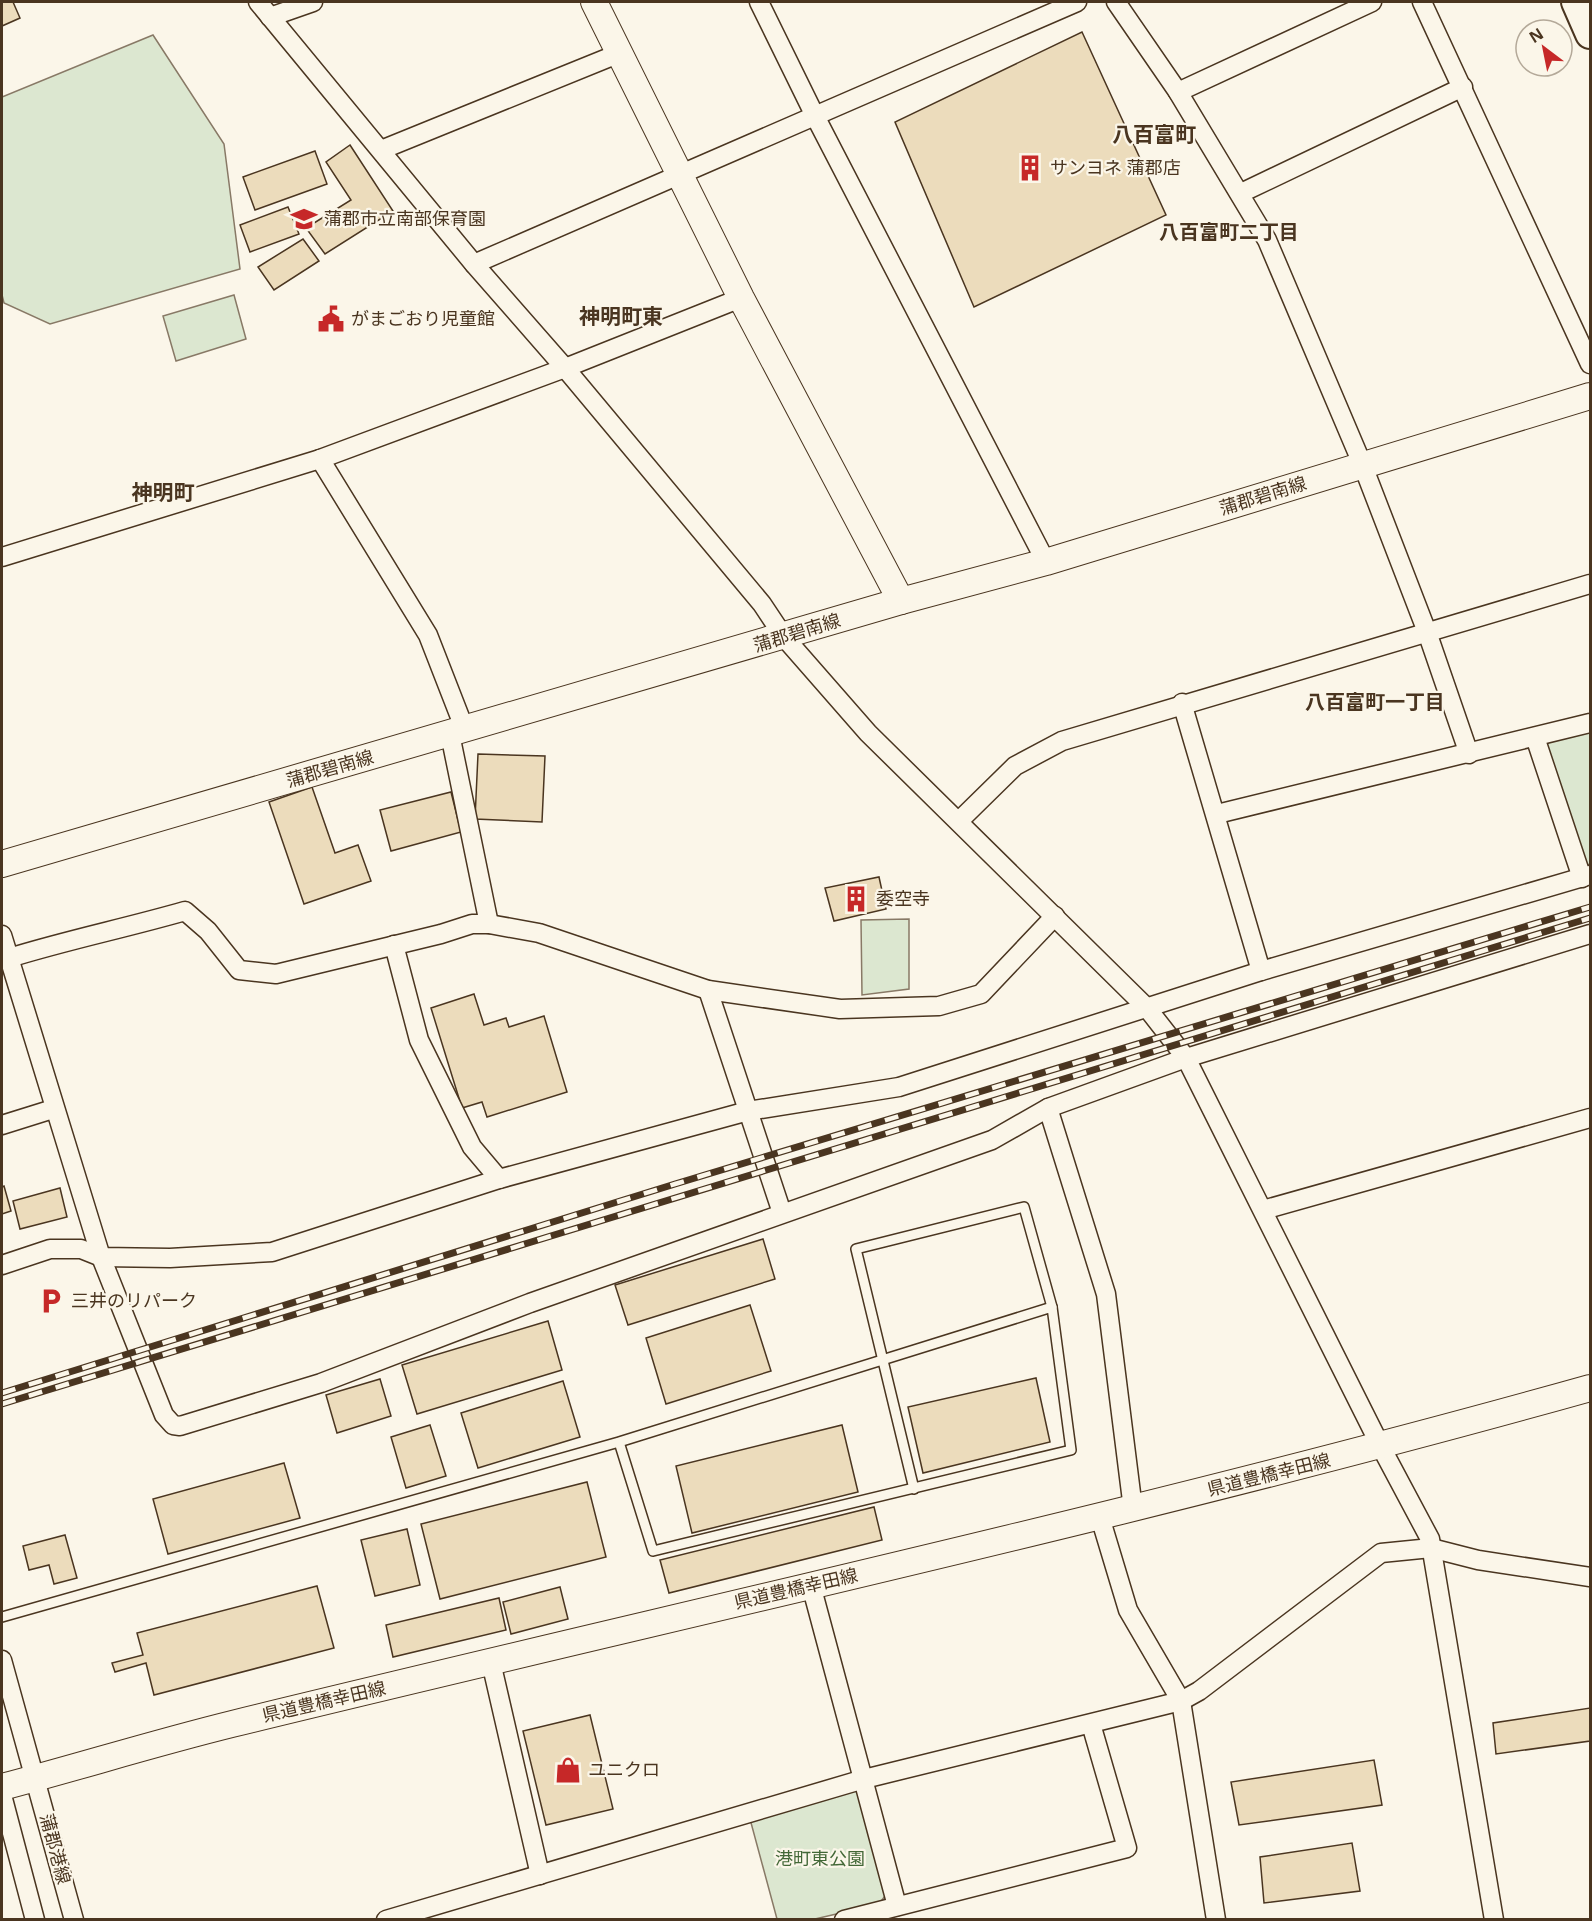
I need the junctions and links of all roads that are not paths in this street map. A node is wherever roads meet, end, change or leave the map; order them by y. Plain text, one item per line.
1 (258, 2) edge
2 (313, 2) edge
3 (594, 2) edge
4 (759, 2) edge
5 (1077, 2) edge
6 (1116, 2) edge
7 (1372, 2) edge
8 (1422, 2) edge
9 (1576, 2) edge
10 (270, 17) junction
11 (1590, 34) edge
12 (620, 53) junction
13 (1463, 87) junction
14 (1178, 92) junction
15 (814, 116) junction
16 (381, 150) junction
17 (680, 172) junction
18 (1241, 193) junction
19 (474, 264) junction
20 (741, 298) junction
21 (1590, 364) edge
22 (565, 368) junction
23 (1590, 396) edge
24 (320, 459) junction
25 (1363, 466) junction
26 (2, 557) edge
27 (1046, 562) junction
28 (1590, 584) edge
29 (901, 601) junction
30 (1427, 632) junction
31 (784, 637) junction
32 (1182, 703) junction
33 (1590, 723) edge
34 (457, 732) junction
35 (1535, 737) junction
36 (1469, 754) junction
37 (1217, 814) junction
38 (959, 821) junction
39 (2, 864) edge
40 (1586, 876) edge
41 (1054, 916) junction
42 (489, 924) junction
43 (1590, 934) edge
44 (2, 935) edge
45 (394, 945) junction
46 (9, 958) junction
47 (1261, 971) junction
48 (9, 986) edge
49 (708, 990) junction
50 (1147, 1008) junction
51 (1186, 1058) junction
52 (1048, 1107) junction
53 (53, 1108) junction
54 (748, 1111) junction
55 (1590, 1118) edge
56 (2, 1125) edge
57 (499, 1179) junction
58 (1263, 1210) junction
59 (782, 1213) junction
60 (100, 1257) junction
61 (2, 1264) edge
62 (1052, 1307) junction
63 (884, 1358) junction
64 (1590, 1388) edge
65 (620, 1442) junction
66 (1381, 1447) junction
67 (914, 1490) junction
68 (1133, 1509) junction
69 (1100, 1517) junction
70 (1431, 1548) junction
71 (1590, 1577) edge
72 (812, 1585) junction
73 (2, 1617) edge
74 (2, 1660) edge
75 (490, 1662) junction
76 (1180, 1701) junction
77 (1091, 1724) junction
78 (36, 1778) junction
79 (864, 1779) junction
80 (2, 1787) edge
81 (2, 1795) edge
82 (540, 1875) junction
83 (897, 1906) junction
84 (394, 1919) edge
85 (35, 1920) edge
86 (74, 1920) edge
87 (844, 1920) edge
88 (1216, 1920) edge
89 (1494, 1920) edge

1 - 10 street
2 - 10 street
3 - 12 main road
4 - 15 street
5 - 15 street
6 - 14 street
7 - 14 street
8 - 13 street
9 - 11 main road
10 - 16 street
12 - 16 street
12 - 17 main road
13 - 18 street
13 - 21 street
14 - 18 street
15 - 17 street
15 - 27 street
16 - 19 street
17 - 19 street
17 - 20 main road
18 - 25 street
19 - 22 street
20 - 22 street
20 - 29 main road
22 - 24 street
22 - 31 street
23 - 25 main road, 蒲郡碧南線
24 - 26 street
24 - 34 street
25 - 27 main road, 蒲郡碧南線
25 - 30 street
27 - 29 main road, 蒲郡碧南線
28 - 30 street
29 - 31 main road, 蒲郡碧南線
30 - 32 street
30 - 36 street
31 - 34 main road, 蒲郡碧南線
31 - 38 street
32 - 37 street
32 - 38 street
33 - 35 street
34 - 39 main road, 蒲郡碧南線
34 - 42 street
35 - 36 street
35 - 40 street
36 - 37 street
37 - 47 street
38 - 41 street
40 - 47 street
41 - 49 street
41 - 50 street
42 - 45 street
42 - 49 street
43 - 51 street
44 - 46 street
45 - 46 street
45 - 57 street
46 - 48 street
47 - 50 street
48 - 53 street
49 - 54 street
50 - 51 street
50 - 54 street
51 - 52 street
51 - 58 street
52 - 59 street
52 - 68 street
53 - 56 street
53 - 60 street
54 - 57 street
54 - 59 street
55 - 58 street
57 - 60 street
58 - 66 street
59 - 60 street
60 - 61 street
62 - 63 lane
62 - 63 lane
62 - 67 lane
63 - 65 lane
63 - 67 lane
64 - 66 main road, 県道豊橋幸田線
65 - 67 lane
65 - 73 lane
66 - 68 main road, 県道豊橋幸田線
66 - 70 street
68 - 69 main road, 県道豊橋幸田線
69 - 72 main road, 県道豊橋幸田線
69 - 76 street
70 - 71 street
70 - 76 street
70 - 89 street
72 - 75 main road, 県道豊橋幸田線
72 - 79 street
74 - 78 street, 蒲郡港線
75 - 78 main road, 県道豊橋幸田線
75 - 82 street
76 - 77 street
76 - 88 street
77 - 79 street
77 - 83 street
78 - 80 main road, 県道豊橋幸田線
78 - 86 street, 蒲郡港線
79 - 82 street
79 - 83 street
81 - 85 street, 蒲郡港線
82 - 84 street
83 - 87 street

